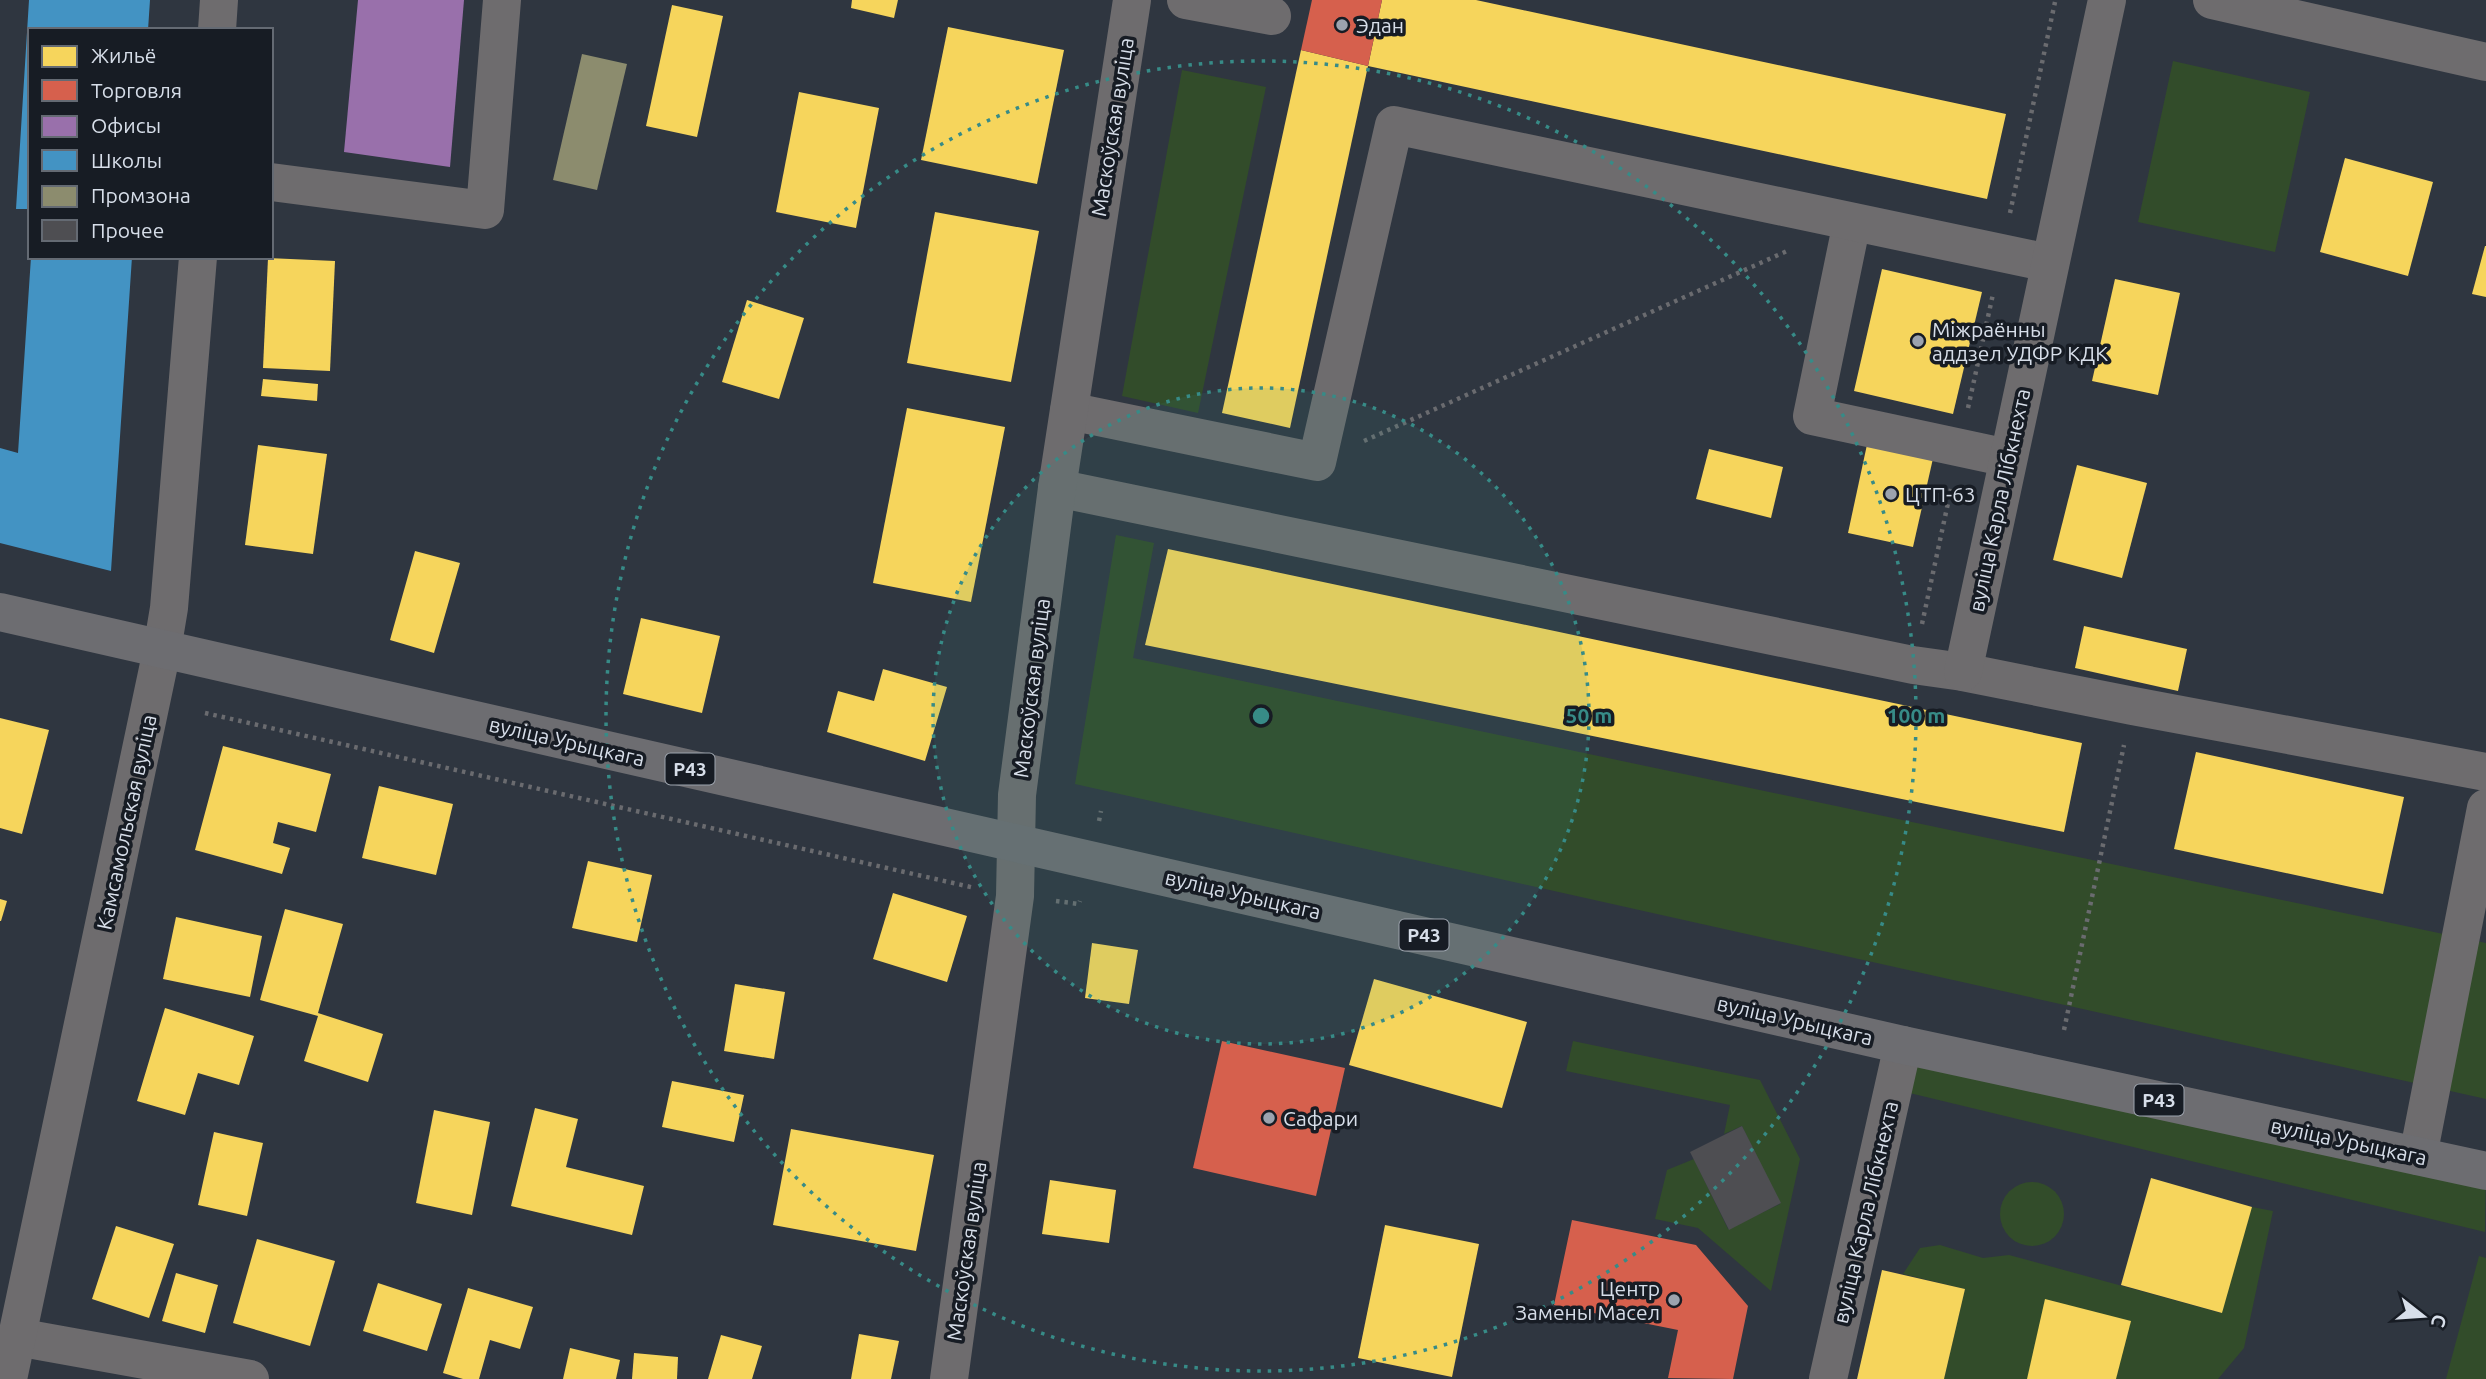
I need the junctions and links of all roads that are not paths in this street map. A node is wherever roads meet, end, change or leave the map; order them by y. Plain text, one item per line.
1 (219, 0) edge
2 (502, 0) edge
3 (1132, 0) edge
4 (1186, 0) edge
5 (2107, 0) edge
6 (2211, 0) edge
7 (1272, 16) dead end
8 (217, 28) edge
9 (2486, 62) edge
10 (273, 182) edge
11 (1852, 222) junction
12 (198, 259) edge
13 (2049, 263) junction
14 (1069, 411) junction
15 (2008, 458) junction
16 (1057, 488) junction
17 (0, 612) edge
18 (162, 650) junction
19 (1963, 672) junction
20 (2486, 772) edge
21 (2486, 808) edge
22 (1016, 842) junction
23 (1903, 1045) junction
24 (2418, 1156) junction
25 (2486, 1171) edge
26 (13, 1293) edge
27 (17, 1337) junction
28 (8, 1379) edge
29 (250, 1379) edge
30 (949, 1379) edge
31 (1828, 1379) edge

1 - 8 street
2 - 10 street
3 - 14 street, Маскоўская вуліца
4 - 7 street
5 - 13 street, вуліца Карла Лібкнехта
6 - 9 street
11 - 13 street
11 - 14 street
11 - 15 street
12 - 18 street, Камсамольская вуліца
13 - 15 street, вуліца Карла Лібкнехта
14 - 16 street, Маскоўская вуліца
15 - 19 street, вуліца Карла Лібкнехта
16 - 19 street
16 - 22 street, Маскоўская вуліца
17 - 18 main road, вуліца Урыцкага / Р43
18 - 22 main road, вуліца Урыцкага / Р43
18 - 26 street, Камсамольская вуліца
19 - 20 street
21 - 24 street
22 - 23 main road, вуліца Урыцкага / Р43
22 - 30 street, Маскоўская вуліца
23 - 24 main road, вуліца Урыцкага / Р43
23 - 31 street, вуліца Карла Лібкнехта
24 - 25 main road, вуліца Урыцкага / Р43
26 - 27 street, Камсамольская вуліца
27 - 28 street, Камсамольская вуліца
27 - 29 street

